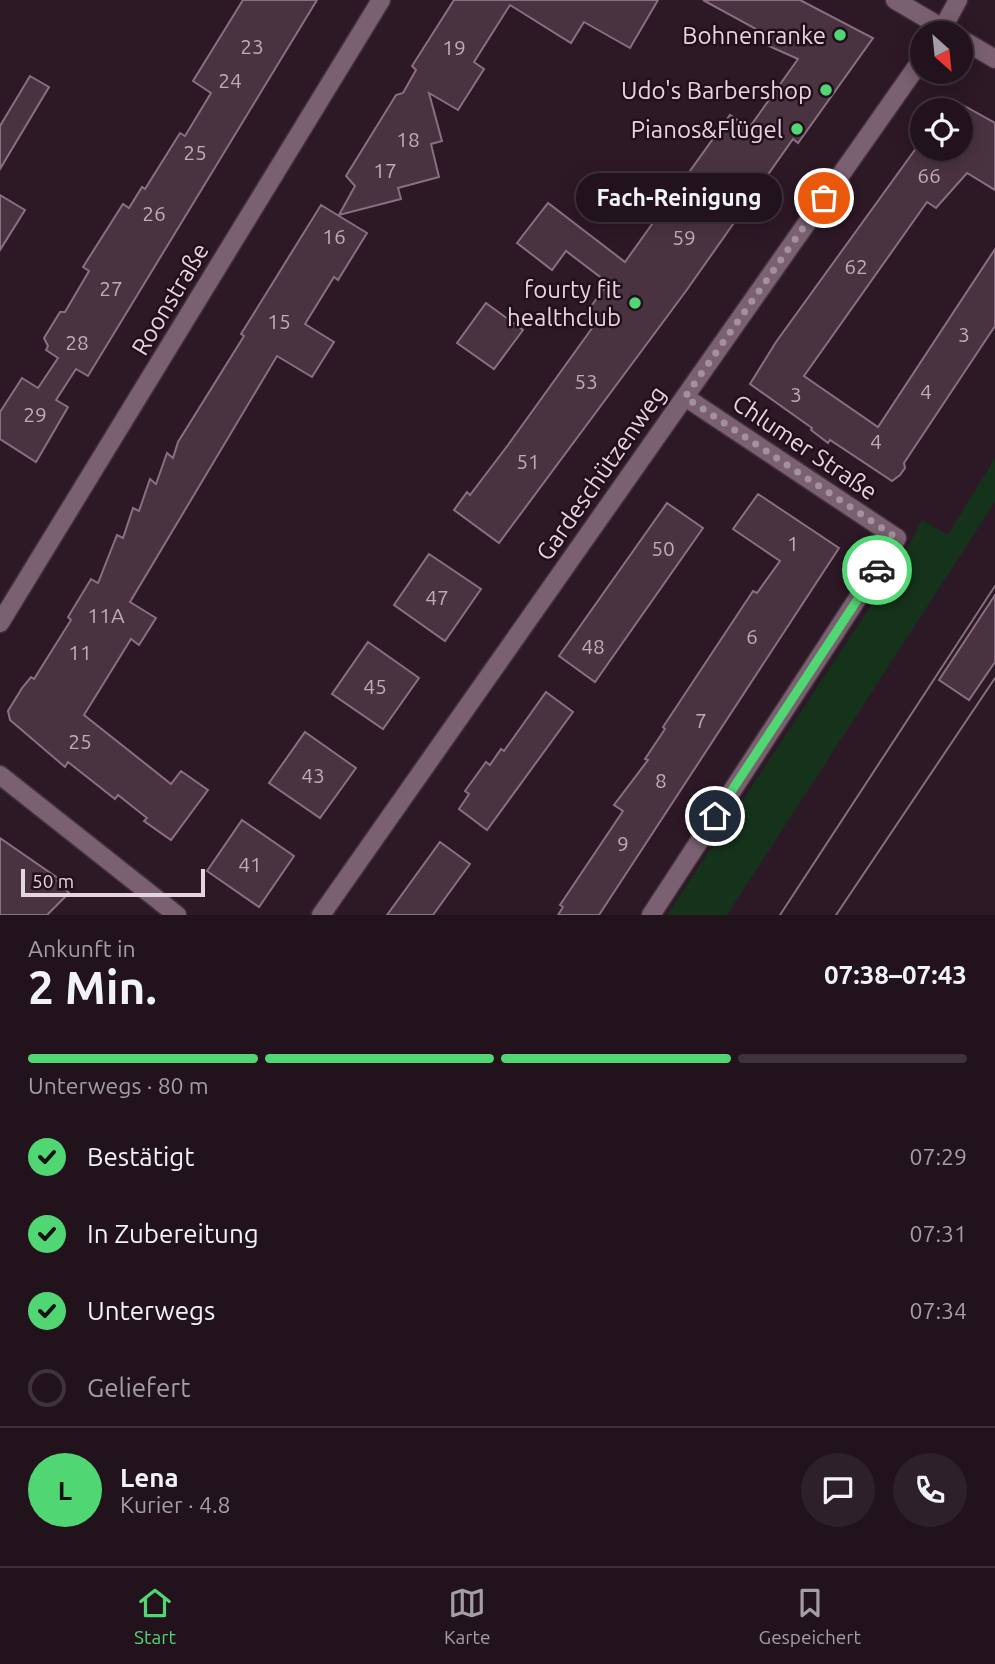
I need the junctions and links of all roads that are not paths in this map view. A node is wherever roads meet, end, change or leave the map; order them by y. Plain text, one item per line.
1 (381, 0) edge
2 (895, 0) edge
3 (958, 0) edge
4 (928, 21) edge
5 (949, 21) edge
6 (973, 46) edge
7 (995, 59) edge
8 (910, 76) edge
9 (685, 397) junction
10 (0, 623) edge
11 (0, 775) edge
12 (177, 915) edge
13 (321, 915) edge
14 (651, 915) edge

1 - 10 street, Roonstraße
2 - 4 street
3 - 5 street
6 - 7 street
8 - 9 street, Gardeschützenweg
9 - 13 street, Gardeschützenweg
9 - 14 street, Chlumer Straße
11 - 12 street

